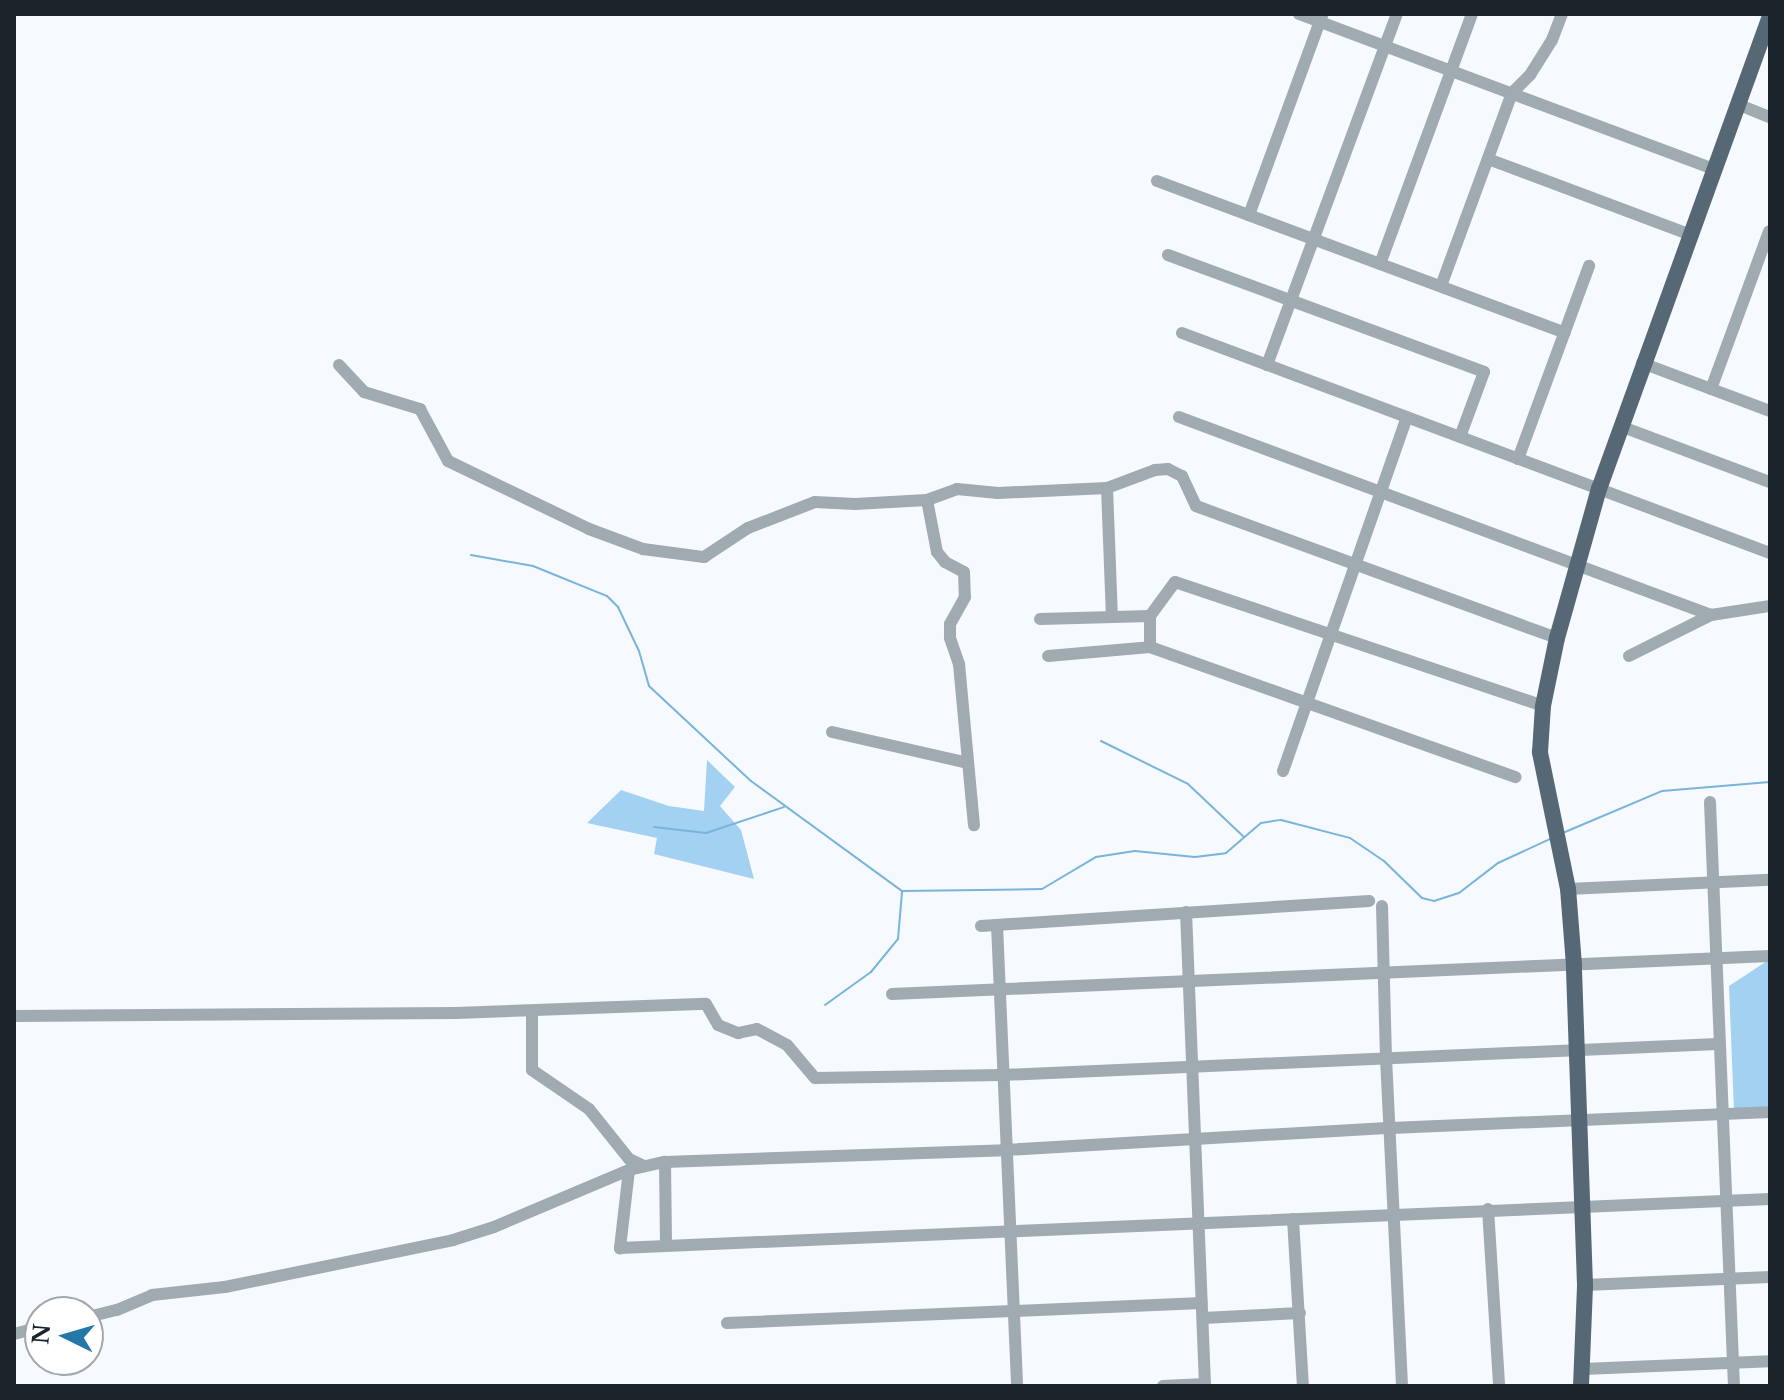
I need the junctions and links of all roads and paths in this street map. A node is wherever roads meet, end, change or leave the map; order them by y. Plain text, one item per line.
1 (1299, 14) edge
2 (1397, 14) edge
3 (1472, 14) edge
4 (1562, 14) edge
5 (1770, 16) edge
6 (1321, 18) edge
7 (1385, 46) junction
8 (1765, 46) edge
9 (1451, 71) junction
10 (1512, 93) junction
11 (1737, 104) junction
12 (1770, 117) edge
13 (1488, 159) junction
14 (1714, 169) junction
15 (1157, 181) dead end
16 (1249, 215) junction
17 (1769, 231) edge
18 (1689, 234) junction
19 (1314, 239) junction
20 (1168, 255) dead end
21 (1380, 264) junction
22 (1589, 266) dead end
23 (1441, 286) junction
24 (1291, 301) junction
25 (1182, 333) dead end
26 (1565, 333) junction
27 (1642, 363) junction
28 (339, 365) dead end
29 (1267, 365) junction
30 (1711, 389) junction
31 (1770, 411) edge
32 (1179, 417) dead end
33 (1407, 417) junction
34 (1620, 426) junction
35 (1460, 437) junction
36 (1518, 459) junction
37 (1770, 482) edge
38 (1107, 488) junction
39 (1599, 489) junction
40 (1379, 492) junction
41 (927, 500) junction
42 (1770, 553) edge
43 (1353, 562) junction
44 (1576, 565) junction
45 (1770, 606) edge
46 (1711, 615) junction
47 (1112, 616) junction
48 (1150, 616) junction
49 (1040, 619) dead end
50 (1329, 635) junction
51 (1557, 638) junction
52 (1150, 647) junction
53 (1048, 656) dead end
54 (1629, 656) dead end
55 (1305, 705) junction
56 (1543, 706) junction
57 (832, 732) dead end
58 (968, 763) junction
59 (1283, 771) dead end
60 (1516, 777) dead end
61 (1710, 802) dead end
62 (974, 825) dead end
63 (1770, 880) edge
64 (1713, 883) junction
65 (1568, 889) junction
66 (1369, 901) dead end
67 (1382, 906) dead end
68 (1186, 912) junction
69 (997, 925) junction
70 (981, 926) dead end
71 (1770, 956) edge
72 (1716, 959) junction
73 (1574, 965) junction
74 (1385, 973) junction
75 (1189, 981) junction
76 (1001, 990) junction
77 (892, 994) dead end
78 (532, 1011) junction
79 (14, 1016) edge
80 (1717, 1044) junction
81 (1575, 1050) junction
82 (1386, 1058) junction
83 (1190, 1066) junction
84 (1002, 1075) junction
85 (1770, 1112) edge
86 (1723, 1114) junction
87 (1581, 1120) junction
88 (1391, 1128) junction
89 (1196, 1141) junction
90 (1005, 1150) junction
91 (665, 1162) junction
92 (644, 1166) junction
93 (629, 1170) junction
94 (1770, 1199) edge
95 (1726, 1201) junction
96 (1583, 1207) junction
97 (1488, 1209) junction
98 (1395, 1215) junction
99 (1293, 1219) junction
100 (1199, 1223) junction
101 (1010, 1231) junction
102 (666, 1245) junction
103 (1770, 1277) edge
104 (1729, 1279) junction
105 (1585, 1285) junction
106 (1202, 1303) junction
107 (1014, 1311) junction
108 (104, 1313) edge
109 (1300, 1313) junction
110 (1203, 1318) junction
111 (727, 1323) dead end
112 (1770, 1361) edge
113 (1733, 1363) junction
114 (1582, 1377) edge
115 (1205, 1385) edge
116 (1017, 1386) edge
117 (1163, 1386) edge
118 (1303, 1386) edge
119 (1402, 1386) edge
120 (1499, 1386) edge
121 (1734, 1386) edge

1 - 6 street
2 - 7 street
3 - 9 street
4 - 10 street
5 - 8 main road
6 - 7 street
6 - 16 street
7 - 9 street
7 - 19 street
8 - 11 main road
9 - 10 street
9 - 21 street
10 - 13 street
10 - 14 street
11 - 12 street
11 - 14 main road
13 - 18 street
13 - 23 street
14 - 18 main road
15 - 16 street
16 - 19 street
17 - 30 street
18 - 27 main road
19 - 21 street
19 - 24 street
20 - 24 street
21 - 23 street
22 - 26 street
23 - 26 street
24 - 29 street
24 - 35 street
25 - 29 street
26 - 36 street
27 - 30 street
27 - 34 main road
28 - 41 street
29 - 33 street
30 - 31 street
32 - 40 street
33 - 35 street
33 - 40 street
34 - 37 street
34 - 39 main road
35 - 36 street
36 - 39 street
38 - 41 street
38 - 43 street
38 - 47 street
39 - 42 street
39 - 44 main road
40 - 43 street
40 - 44 street
41 - 58 street
43 - 50 street
43 - 51 street
44 - 46 street
44 - 51 main road
45 - 46 street
46 - 54 street
47 - 48 street
47 - 49 street
48 - 50 street
48 - 52 street
50 - 55 street
50 - 56 street
51 - 56 main road
52 - 53 street
52 - 55 street
55 - 59 street
55 - 60 street
56 - 65 main road
57 - 58 street
58 - 62 street
61 - 64 street
63 - 64 street
64 - 65 street
64 - 72 street
65 - 73 main road
66 - 68 street
67 - 74 street
68 - 69 street
68 - 75 street
69 - 70 street
69 - 76 street
71 - 72 street
72 - 73 street
72 - 80 street
73 - 74 street
73 - 81 main road
74 - 75 street
74 - 82 street
75 - 76 street
75 - 83 street
76 - 77 street
76 - 84 street
78 - 79 street
78 - 84 street
78 - 92 street
80 - 81 street
80 - 86 street
81 - 82 street
81 - 87 main road
82 - 83 street
82 - 88 street
83 - 84 street
83 - 89 street
84 - 90 street
85 - 86 street
86 - 87 street
86 - 95 street
87 - 88 street
87 - 96 main road
88 - 89 street
88 - 98 street
89 - 90 street
89 - 100 street
90 - 91 street
90 - 101 street
91 - 92 street
91 - 102 street
92 - 93 street
93 - 102 street
93 - 108 street
94 - 95 street
95 - 96 street
95 - 104 street
96 - 97 street
96 - 105 main road
97 - 98 street
97 - 120 street
98 - 99 street
98 - 119 street
99 - 100 street
99 - 109 street
100 - 101 street
100 - 106 street
101 - 102 street
101 - 107 street
103 - 104 street
104 - 105 street
104 - 113 street
105 - 114 main road
106 - 107 street
106 - 110 street
107 - 111 street
107 - 116 street
109 - 110 street
109 - 118 street
110 - 115 street
112 - 113 street
113 - 114 street
113 - 121 street
115 - 117 street

